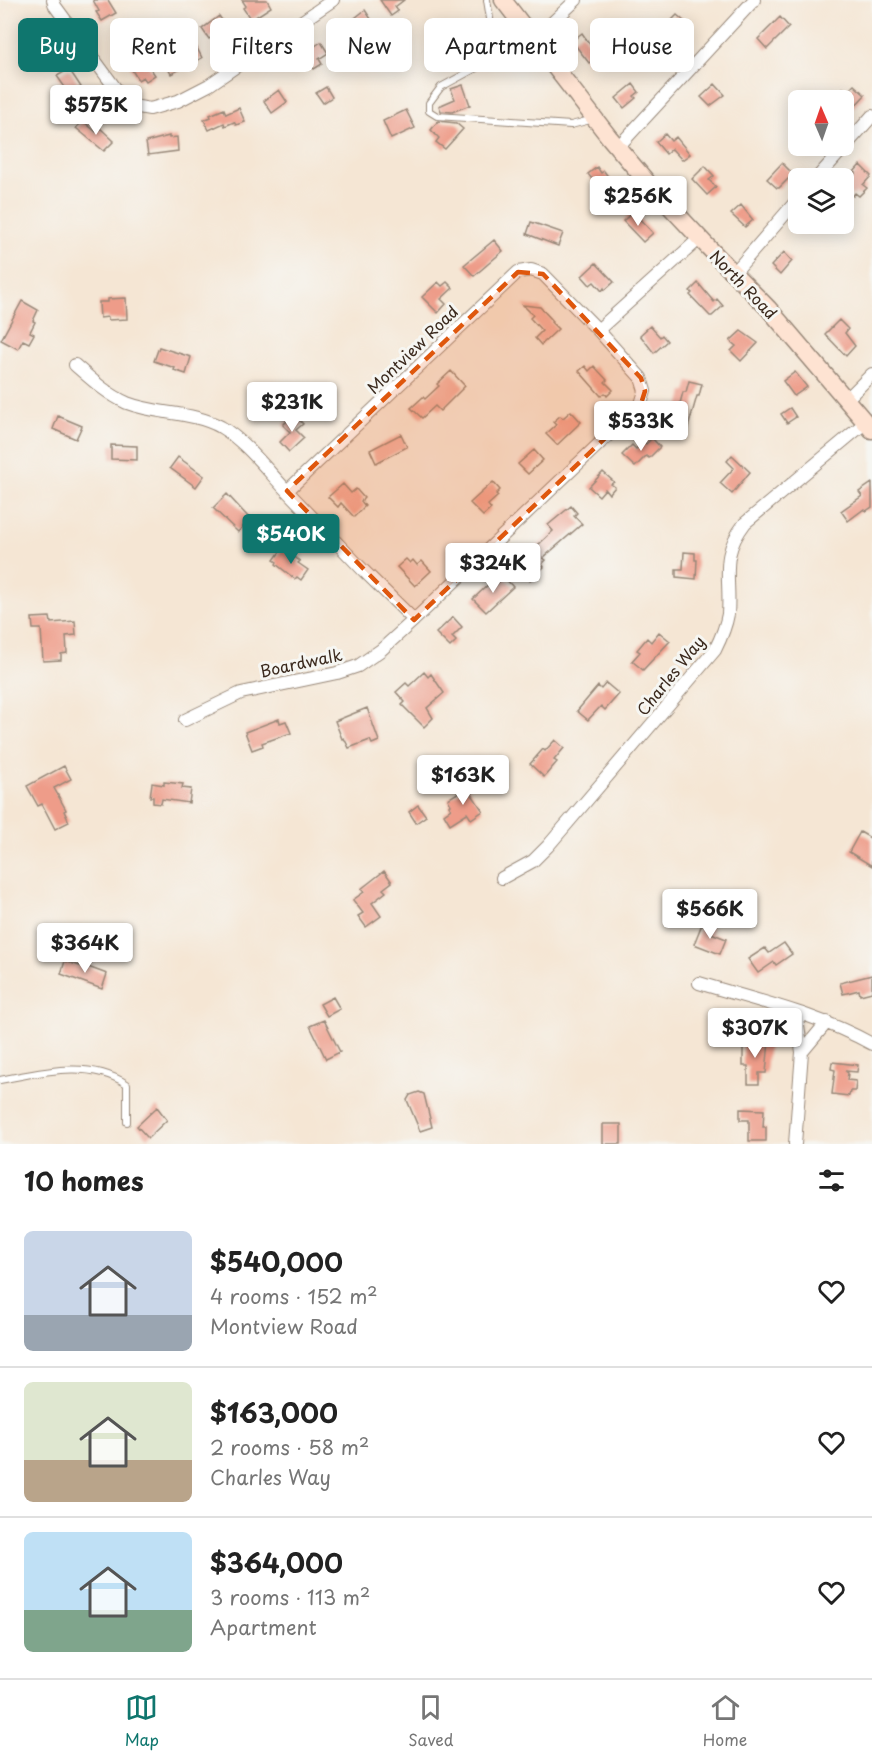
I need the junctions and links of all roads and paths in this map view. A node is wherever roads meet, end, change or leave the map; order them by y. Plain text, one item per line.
1 (53, 0) edge
2 (333, 0) edge
3 (487, 0) edge
4 (503, 0) edge
5 (576, 0) edge
6 (754, 0) edge
7 (517, 18) edge
8 (557, 18) edge
9 (559, 72) edge
10 (872, 116) edge
11 (595, 119) junction
12 (618, 147) junction
13 (826, 168) edge
14 (788, 211) edge
15 (700, 238) junction
16 (734, 273) junction
17 (598, 330) junction
18 (75, 365) dead end
19 (872, 374) edge
20 (847, 399) junction
21 (869, 426) edge
22 (287, 491) junction
23 (414, 620) junction
24 (185, 720) dead end
25 (502, 878) dead end
26 (699, 983) dead end
27 (796, 1012) junction
28 (827, 1022) junction
29 (872, 1044) edge
30 (802, 1052) junction
31 (0, 1080) edge
32 (127, 1122) dead end
33 (795, 1144) edge

1 - 2 street
3 - 11 lane
4 - 7 main road, North Road
5 - 8 street
6 - 12 street
9 - 11 main road, North Road
10 - 13 street
11 - 12 main road, North Road
12 - 15 main road, North Road
14 - 16 street
15 - 16 main road, North Road
15 - 17 street
16 - 20 main road, North Road
17 - 22 street, Montview Road
17 - 23 street, Montview Road
18 - 22 street
19 - 20 street
20 - 21 main road, North Road
21 - 25 street, Charles Way
22 - 23 street
23 - 24 street, Boardwalk
26 - 27 street
27 - 28 street
27 - 30 street
28 - 29 street
28 - 30 street
30 - 33 street
31 - 32 lane

